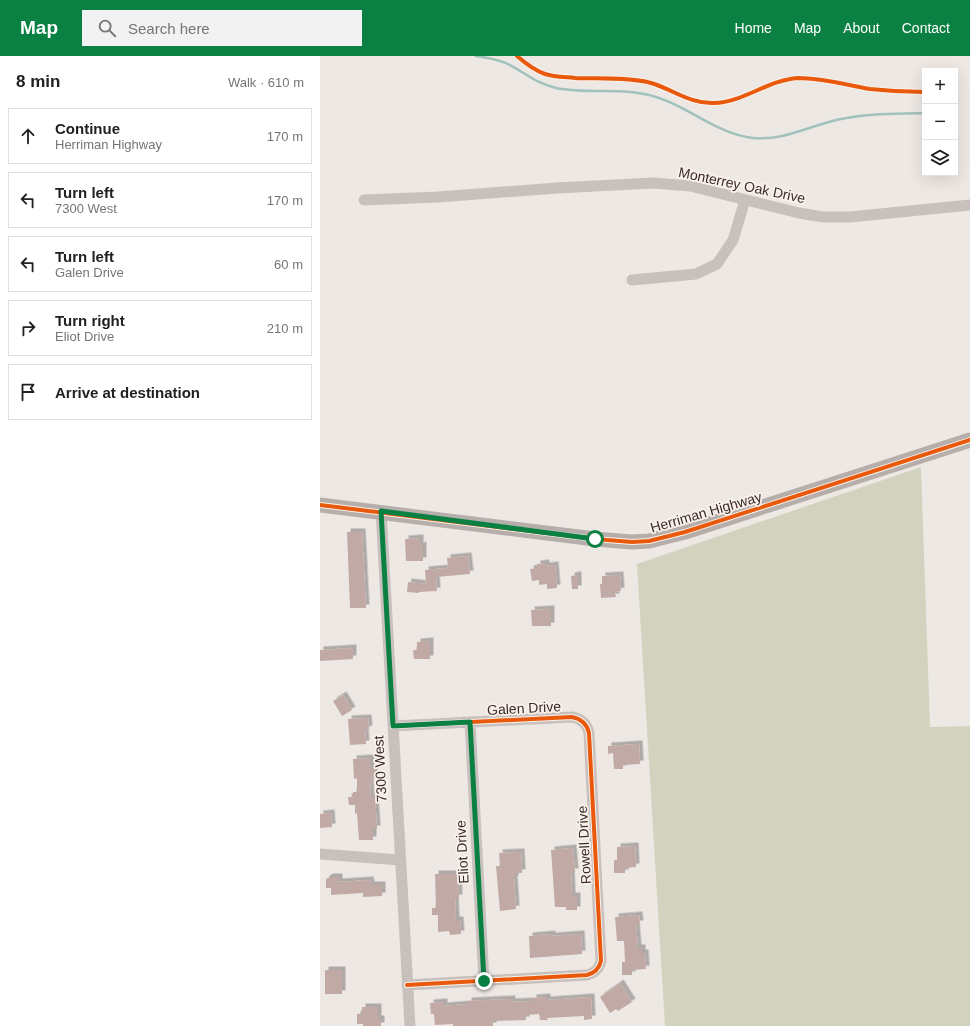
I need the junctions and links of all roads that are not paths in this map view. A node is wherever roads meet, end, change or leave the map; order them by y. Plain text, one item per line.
1 (364, 200) dead end
2 (744, 200) junction
3 (970, 205) edge
4 (632, 280) dead end
5 (970, 440) edge
6 (320, 504) edge
7 (381, 511) junction
8 (583, 721) joint
9 (470, 722) junction
10 (393, 726) junction
11 (320, 854) edge
12 (400, 860) junction
13 (484, 981) junction
14 (407, 985) junction
15 (410, 1026) edge

1 - 2 street, Monterrey Oak Drive
2 - 3 street, Monterrey Oak Drive
2 - 4 street
5 - 7 main road, Herriman Highway
6 - 7 main road, Herriman Highway
7 - 10 street, 7300 West
8 - 9 street, Galen Drive
8 - 13 street, Rowell Drive
9 - 10 street, Galen Drive
9 - 13 street, Eliot Drive
10 - 12 street, 7300 West
11 - 12 street
12 - 14 street, 7300 West
13 - 14 street
14 - 15 street, 7300 West

